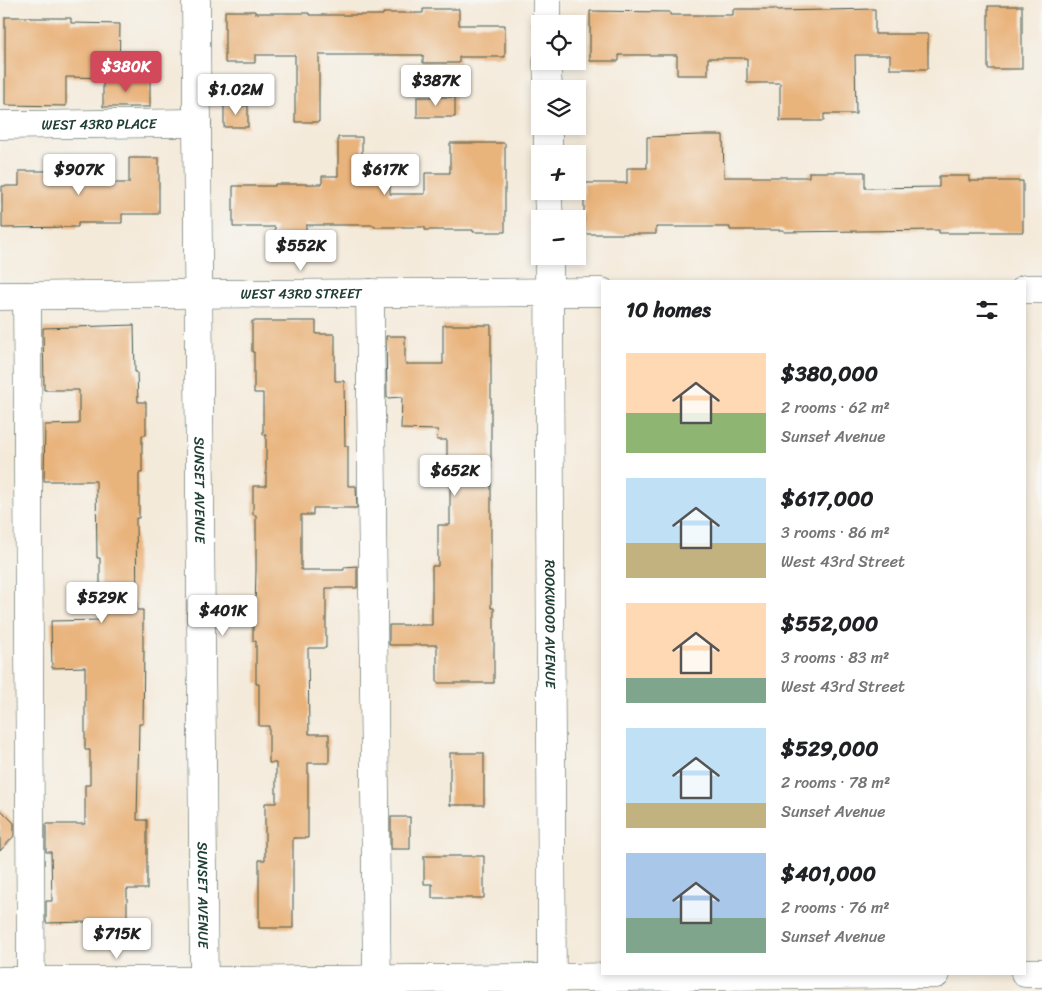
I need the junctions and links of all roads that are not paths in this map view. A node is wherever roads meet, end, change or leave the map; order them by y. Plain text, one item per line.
1 (196, 0) edge
2 (547, 0) edge
3 (547, 15) edge
4 (197, 123) junction
5 (0, 125) edge
6 (549, 265) edge
7 (1042, 288) edge
8 (1026, 289) edge
9 (549, 292) junction
10 (601, 292) edge
11 (370, 293) junction
12 (198, 294) junction
13 (0, 296) edge
14 (27, 296) junction
15 (1026, 973) edge
16 (1042, 973) edge
17 (804, 975) edge
18 (906, 975) edge
19 (0, 981) edge
20 (725, 983) edge
21 (552, 984) edge
22 (377, 985) edge
23 (30, 986) edge
24 (204, 986) edge
25 (907, 991) edge

1 - 4 street, SUNSET AVENUE
2 - 3 street
4 - 5 street, WEST 43RD PLACE
4 - 12 street, SUNSET AVENUE
6 - 9 street, ROOKWOOD AVENUE
7 - 8 street
9 - 10 street, WEST 43RD STREET
9 - 11 street, WEST 43RD STREET
9 - 21 street, ROOKWOOD AVENUE
11 - 12 street, WEST 43RD STREET
11 - 22 street
12 - 14 street, WEST 43RD STREET
12 - 24 street, SUNSET AVENUE
13 - 14 street, WEST 43RD STREET
14 - 23 street
15 - 16 street
17 - 20 street
18 - 25 street
19 - 23 street
20 - 21 street
21 - 22 street
22 - 24 street
23 - 24 street

